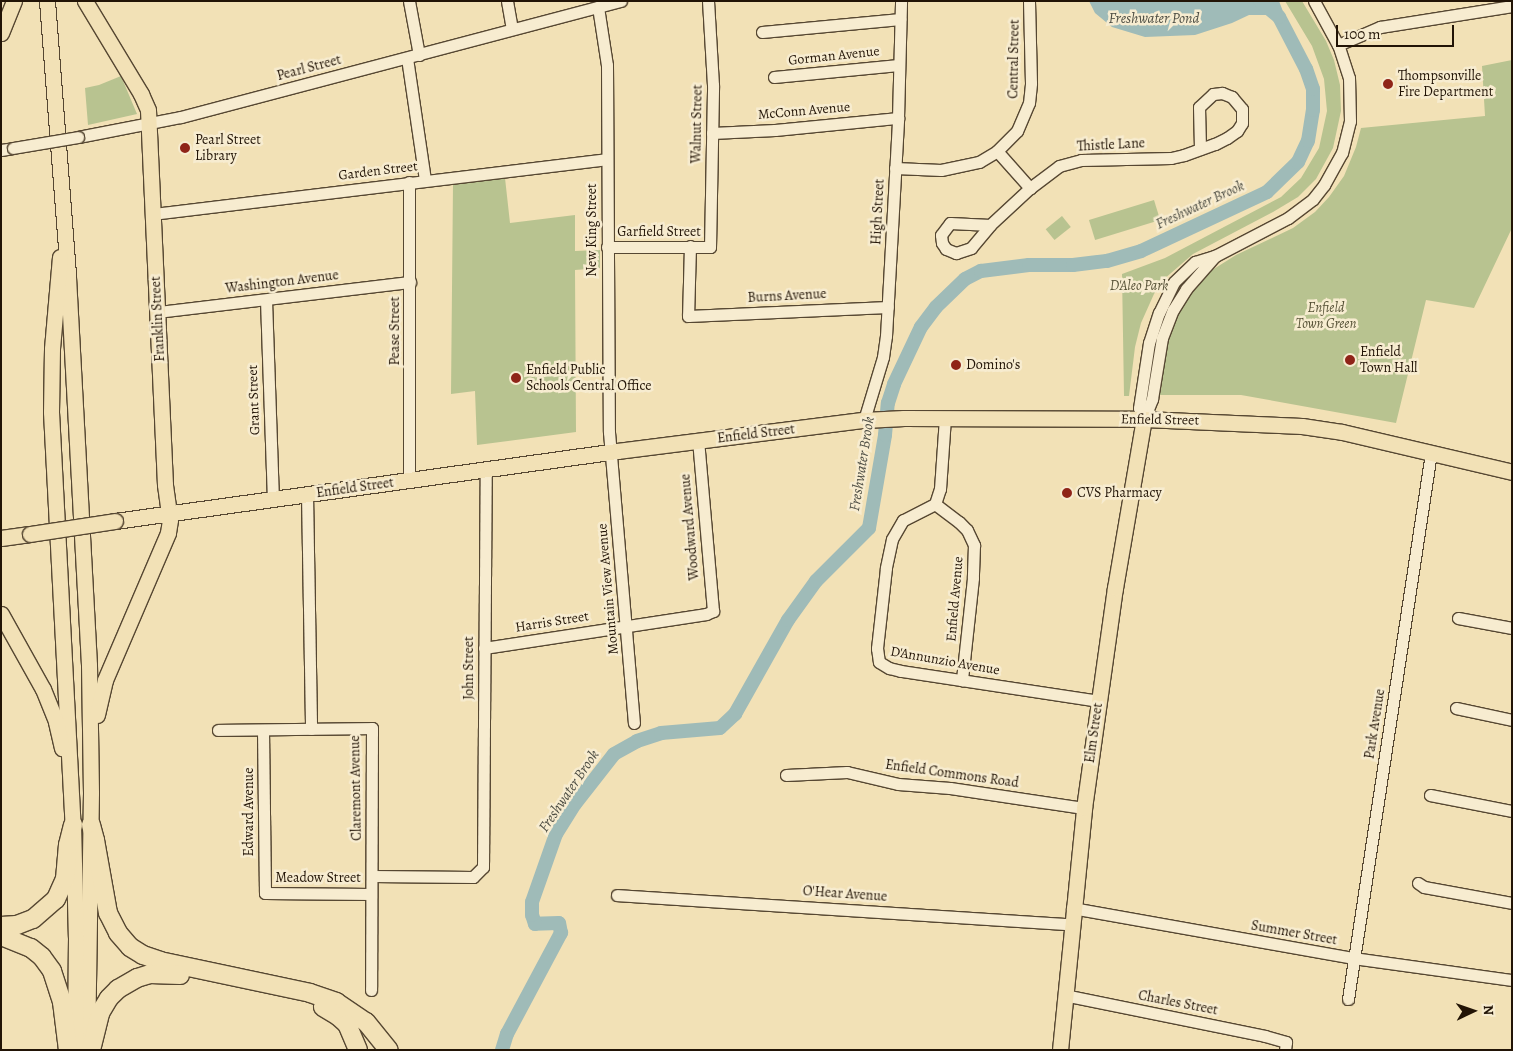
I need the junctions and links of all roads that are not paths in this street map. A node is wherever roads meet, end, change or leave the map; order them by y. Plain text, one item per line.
1 (14, 1) edge
2 (48, 1) edge
3 (85, 1) edge
4 (409, 1) edge
5 (507, 1) edge
6 (621, 1) edge
7 (708, 1) edge
8 (901, 1) edge
9 (1029, 1) edge
10 (1314, 1) edge
11 (1506, 5) edge
12 (598, 8) junction
13 (900, 19) junction
14 (512, 29) junction
15 (762, 32) dead end
16 (1, 33) edge
17 (1338, 45) junction
18 (419, 55) junction
19 (407, 58) junction
20 (898, 65) junction
21 (774, 77) dead end
22 (898, 118) junction
23 (149, 124) junction
24 (712, 133) junction
25 (7, 149) edge
26 (1200, 149) junction
27 (998, 151) junction
28 (607, 159) junction
29 (895, 168) junction
30 (425, 180) junction
31 (409, 182) junction
32 (1030, 188) junction
33 (153, 214) junction
34 (64, 225) junction
35 (990, 225) dead end
36 (690, 246) junction
37 (607, 247) junction
38 (710, 247) joint
39 (410, 282) junction
40 (266, 300) junction
41 (888, 307) junction
42 (158, 312) junction
43 (945, 417) junction
44 (1144, 419) junction
45 (871, 420) junction
46 (698, 441) junction
47 (611, 452) junction
48 (1430, 454) junction
49 (486, 469) junction
50 (1512, 472) edge
51 (409, 480) junction
52 (307, 494) junction
53 (273, 499) junction
54 (935, 504) junction
55 (169, 513) junction
56 (1, 538) edge
57 (713, 611) joint
58 (1, 614) edge
59 (1458, 618) dead end
60 (627, 624) junction
61 (1512, 628) edge
62 (484, 648) junction
63 (962, 680) junction
64 (1099, 701) junction
65 (1456, 708) dead end
66 (1512, 720) edge
67 (634, 723) dead end
68 (311, 729) junction
69 (218, 730) dead end
70 (264, 730) junction
71 (91, 749) junction
72 (786, 775) dead end
73 (71, 780) junction
74 (1430, 795) dead end
75 (1084, 808) junction
76 (1512, 811) edge
77 (82, 825) junction
78 (483, 867) joint
79 (372, 876) junction
80 (1418, 883) dead end
81 (265, 893) joint
82 (371, 894) junction
83 (617, 895) dead end
84 (1512, 903) edge
85 (1072, 908) junction
86 (1071, 924) junction
87 (1, 926) edge
88 (1, 936) edge
89 (1353, 958) junction
90 (1512, 980) edge
91 (371, 990) dead end
92 (1064, 996) junction
93 (1348, 1000) dead end
94 (1285, 1046) edge
95 (68, 1050) edge
96 (75, 1050) edge
97 (89, 1050) edge
98 (358, 1050) edge
99 (389, 1050) edge
100 (1060, 1050) edge

1 - 16 main road
2 - 34 main road
3 - 23 main road, Franklin Street
4 - 18 street
5 - 14 street
6 - 12 street, Pearl Street
7 - 24 street, Walnut Street
8 - 13 street, High Street
9 - 27 street, Central Street
10 - 17 street
11 - 17 street
12 - 14 street, Pearl Street
12 - 28 street, New King Street
13 - 15 street
13 - 20 street, High Street
14 - 18 street, Pearl Street
17 - 44 street
18 - 19 street, Pearl Street
19 - 23 street, Pearl Street
19 - 30 street
20 - 21 street, Gorman Avenue
20 - 22 street, High Street
22 - 24 street, McConn Avenue
22 - 29 street, High Street
23 - 25 street, Pearl Street, bridge
23 - 33 main road, Franklin Street
24 - 38 street, Walnut Street
26 - 26 street, Thistle Lane
26 - 32 street, Thistle Lane
27 - 29 street, Central Street
27 - 32 street
28 - 30 street, Garden Street
28 - 37 street, New King Street
29 - 41 street, High Street
30 - 31 street, Garden Street
31 - 33 street, Garden Street
31 - 39 street, Pease Street
32 - 35 street, Thistle Lane
33 - 42 main road, Franklin Street
34 - 71 main road
34 - 73 main road
36 - 37 street, Garfield Street
36 - 38 street, Garfield Street
36 - 41 street, Burns Avenue
37 - 47 street, New King Street
39 - 40 street, Washington Avenue
39 - 51 street, Pease Street
40 - 42 street, Washington Avenue
40 - 53 street, Grant Street
41 - 45 street, High Street
42 - 55 main road, Franklin Street
43 - 44 main road, Enfield Street
43 - 45 main road, Enfield Street
43 - 54 street
44 - 48 main road, Enfield Street
44 - 64 main road, Elm Street
45 - 46 main road, Enfield Street
46 - 47 main road, Enfield Street
46 - 57 street, Woodward Avenue
47 - 49 main road, Enfield Street
47 - 60 street, Mountain View Avenue
48 - 50 main road, Enfield Street
48 - 89 street, Park Avenue
49 - 51 main road, Enfield Street
49 - 62 street, John Street
51 - 52 main road, Enfield Street
52 - 53 main road, Enfield Street
52 - 68 street
53 - 55 main road, Enfield Street
54 - 63 street, Enfield Avenue
54 - 63 street, D'Annunzio Avenue
55 - 56 main road, Enfield Street, bridge
55 - 71 main road, Franklin Street
57 - 60 street, Harris Street
58 - 73 main road
59 - 61 street
60 - 62 street, Harris Street
60 - 67 street, Mountain View Avenue
62 - 78 street, John Street
63 - 64 street, D'Annunzio Avenue
64 - 75 main road, Elm Street
65 - 66 street
68 - 70 street
68 - 79 street, Claremont Avenue
69 - 70 street
70 - 81 street, Edward Avenue
71 - 77 main road
72 - 75 street, Enfield Commons Road
73 - 77 main road
74 - 76 street
75 - 85 main road, Elm Street
77 - 87 highway
77 - 96 main road
77 - 97 main road
77 - 99 highway
78 - 79 street, Meadow Street
79 - 82 street, Claremont Avenue
80 - 84 street
81 - 82 street, Meadow Street
82 - 91 street, Claremont Avenue
83 - 86 street, O'Hear Avenue
85 - 86 main road, Elm Street
85 - 89 street, Summer Street
86 - 92 main road, Elm Street
88 - 95 highway
89 - 90 street, Summer Street
89 - 93 street, Park Avenue
92 - 94 street, Charles Street
92 - 100 main road, Elm Street
97 - 98 highway

